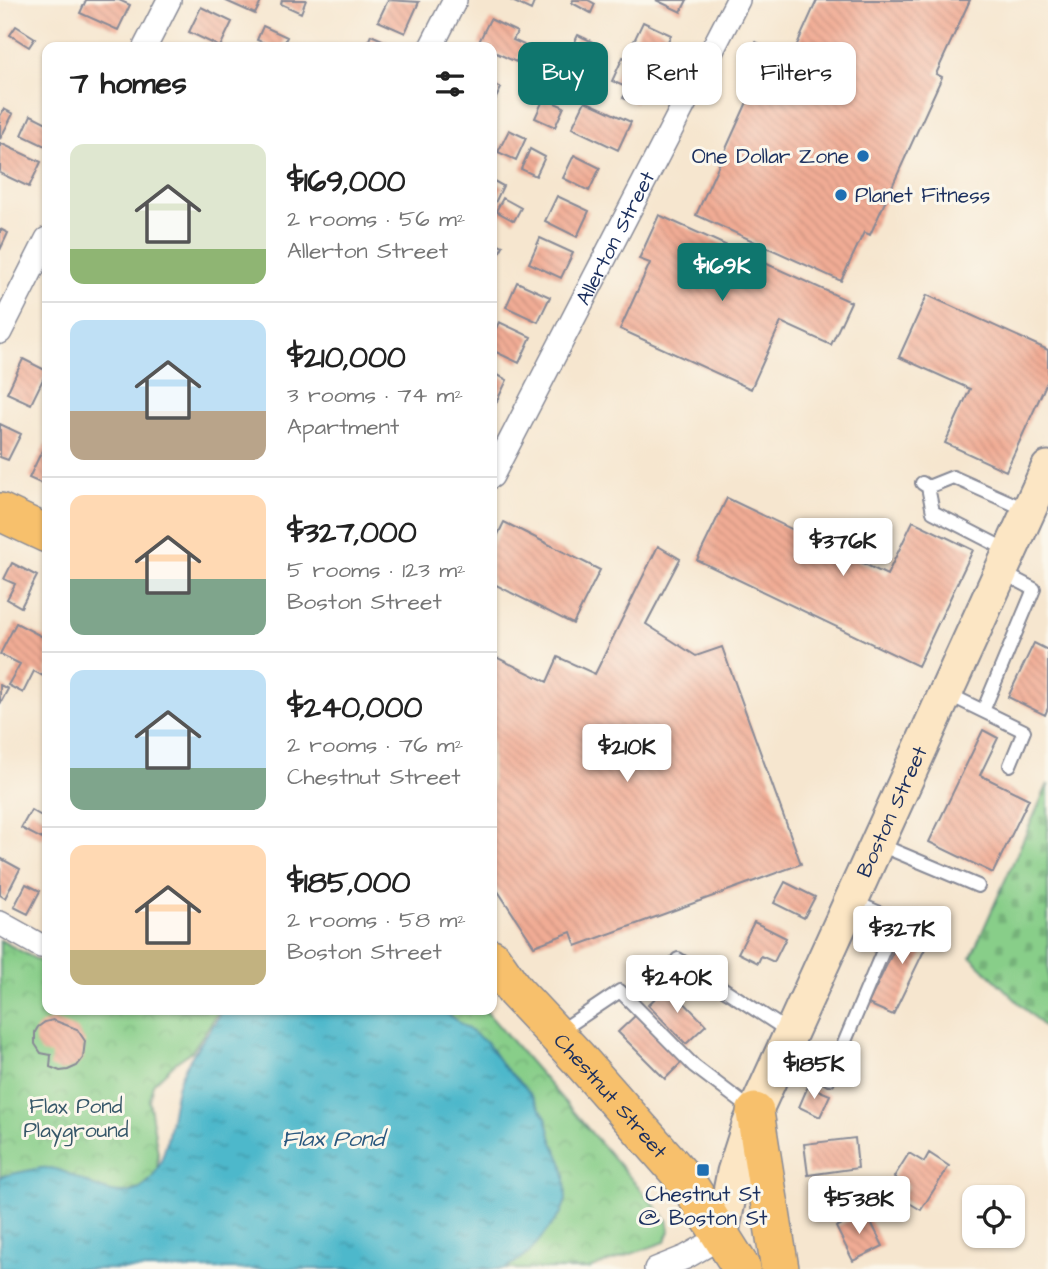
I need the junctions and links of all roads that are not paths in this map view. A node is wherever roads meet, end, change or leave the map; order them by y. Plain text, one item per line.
1 (169, 0) edge
2 (455, 0) edge
3 (738, 0) edge
4 (148, 42) edge
5 (434, 42) edge
6 (42, 249) edge
7 (0, 332) edge
8 (497, 465) edge
9 (1046, 475) edge
10 (1028, 511) junction
11 (0, 512) edge
12 (42, 532) edge
13 (1006, 562) junction
14 (946, 693) junction
15 (983, 711) junction
16 (1010, 765) dead end
17 (878, 844) junction
18 (978, 886) dead end
19 (852, 901) junction
20 (0, 923) edge
21 (41, 946) dead end
22 (678, 959) dead end
23 (497, 965) edge
24 (792, 1033) junction
25 (554, 1035) junction
26 (829, 1079) dead end
27 (755, 1112) junction
28 (721, 1237) junction
29 (656, 1269) edge
30 (742, 1269) edge
31 (780, 1269) edge

1 - 4 street
2 - 5 street
3 - 8 street, Allerton Street
6 - 7 street
9 - 10 main road, Boston Street
10 - 13 main road, Boston Street
10 - 13 lane
11 - 12 main road
13 - 14 main road, Boston Street
13 - 15 lane
14 - 15 lane
14 - 17 main road, Boston Street
15 - 16 lane
17 - 18 lane
17 - 19 main road, Boston Street
19 - 24 main road, Boston Street
19 - 26 lane
20 - 21 street
22 - 24 lane
23 - 25 main road, Chestnut Street
24 - 27 main road, Boston Street
25 - 27 lane
25 - 28 main road, Chestnut Street
27 - 28 main road, Boston Street
27 - 31 main road
28 - 29 street
28 - 30 main road, Chestnut Street

